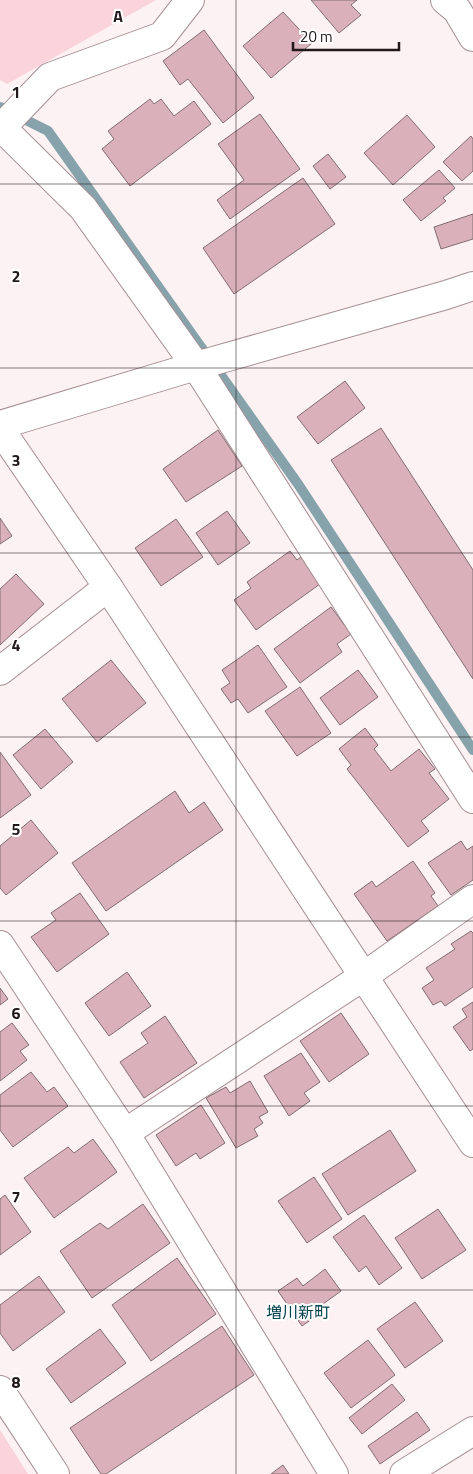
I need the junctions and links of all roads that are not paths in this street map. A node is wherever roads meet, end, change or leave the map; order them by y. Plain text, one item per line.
1 (190, 0) edge
2 (445, 0) edge
3 (473, 37) edge
4 (1, 127) edge
5 (473, 286) edge
6 (196, 366) junction
7 (0, 427) edge
8 (108, 587) junction
9 (0, 671) edge
10 (473, 799) edge
11 (473, 899) edge
12 (0, 946) edge
13 (364, 976) junction
14 (126, 1133) junction
15 (473, 1143) edge
16 (0, 1390) edge
17 (473, 1431) edge
18 (54, 1474) edge
19 (334, 1474) edge
20 (404, 1474) edge

1 - 4 street
2 - 3 street
4 - 6 street
5 - 6 street
6 - 7 street
6 - 10 street
7 - 8 street
8 - 9 street
8 - 13 street
11 - 13 street
12 - 14 street
13 - 14 street
13 - 15 street
14 - 19 street
16 - 18 street
17 - 20 street

